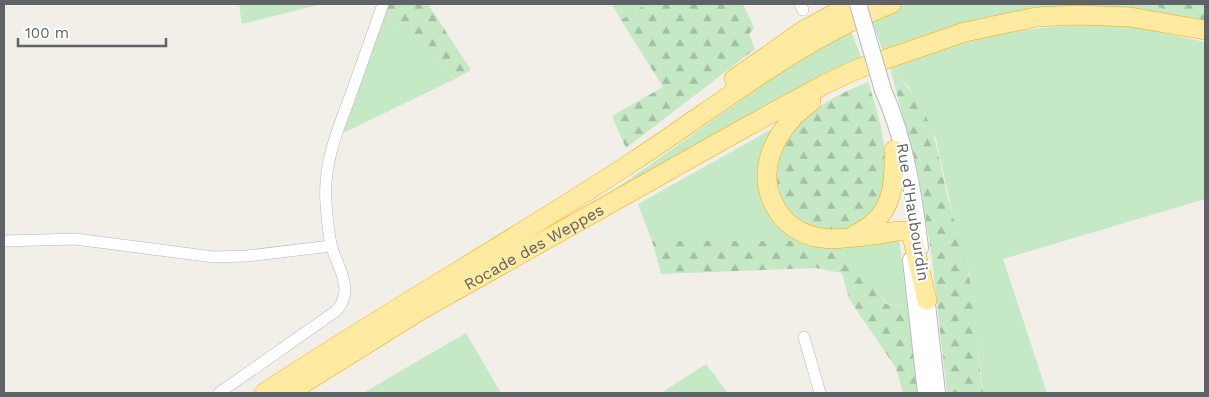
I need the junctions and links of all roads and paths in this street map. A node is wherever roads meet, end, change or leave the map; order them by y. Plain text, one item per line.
1 (383, 4) edge
2 (852, 4) edge
3 (858, 4) edge
4 (891, 4) edge
5 (1205, 30) edge
6 (887, 58) junction
7 (883, 90) junction
8 (894, 150) junction
9 (572, 199) junction
10 (907, 231) junction
11 (841, 239) junction
12 (4, 241) edge
13 (331, 246) junction
14 (923, 305) junction
15 (804, 337) dead end
16 (219, 393) edge
17 (264, 393) edge
18 (288, 393) edge
19 (820, 393) edge
20 (926, 393) edge
21 (937, 393) edge

1 - 13 street
2 - 9 highway
3 - 7 main road, Rue d'Haubourdin, bridge
4 - 9 highway
5 - 6 highway
6 - 11 highway
6 - 18 highway, Rocade des Weppes
7 - 8 main road, Rue d'Haubourdin
7 - 14 main road, Rue d'Haubourdin
8 - 10 main road, Rue d'Haubourdin
8 - 11 highway
9 - 17 highway, Rocade des Weppes
10 - 11 highway
10 - 14 highway
12 - 13 street
13 - 16 street
14 - 20 main road
14 - 21 main road
15 - 19 street

